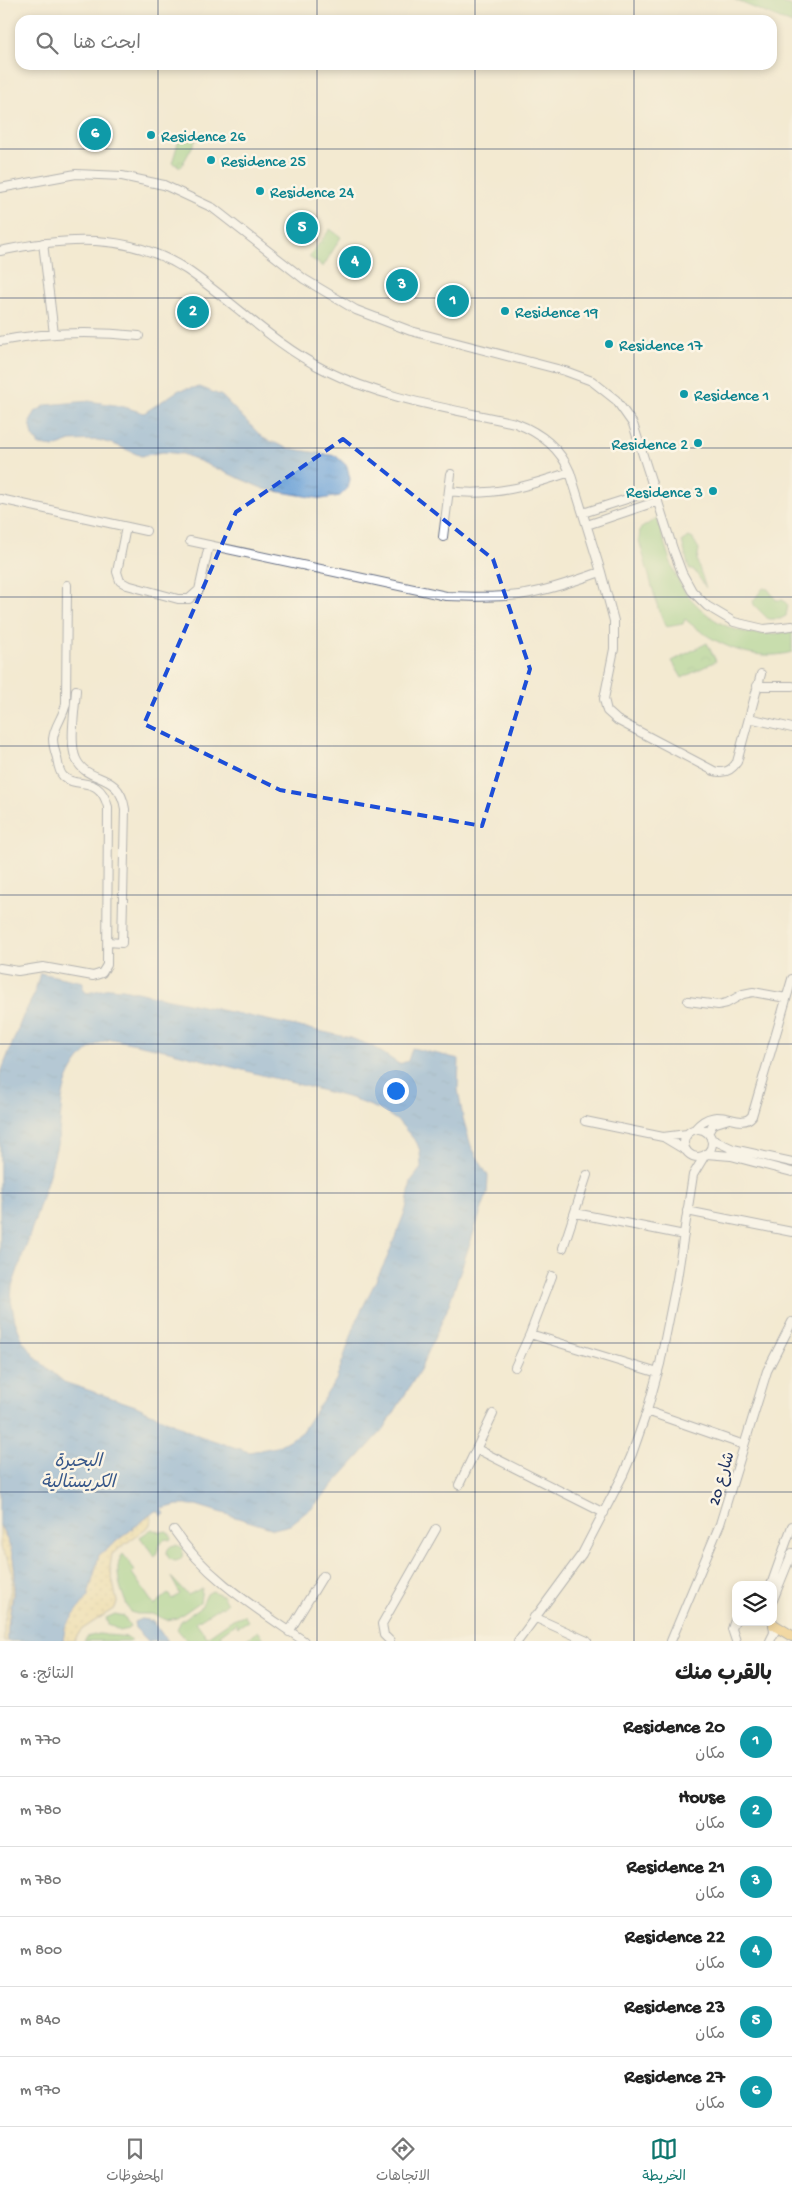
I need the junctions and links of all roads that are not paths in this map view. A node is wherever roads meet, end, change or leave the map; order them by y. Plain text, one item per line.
1 (0, 188) edge
2 (43, 243) junction
3 (0, 251) edge
4 (54, 334) junction
5 (139, 336) dead end
6 (0, 340) edge
7 (570, 472) junction
8 (451, 474) dead end
9 (655, 490) junction
10 (449, 491) junction
11 (0, 499) edge
12 (658, 501) junction
13 (617, 502) junction
14 (583, 513) junction
15 (621, 514) junction
16 (587, 526) junction
17 (126, 527) junction
18 (146, 531) dead end
19 (443, 537) dead end
20 (190, 541) dead end
21 (209, 545) junction
22 (601, 572) junction
23 (67, 585) dead end
24 (792, 626) edge
25 (761, 674) dead end
26 (757, 686) junction
27 (792, 686) edge
28 (76, 690) dead end
29 (749, 718) junction
30 (792, 728) edge
31 (108, 942) junction
32 (0, 968) edge
33 (792, 979) edge
34 (786, 998) junction
35 (688, 1001) dead end
36 (731, 1119) junction
37 (585, 1121) dead end
38 (694, 1130) junction
39 (686, 1134) junction
40 (709, 1136) junction
41 (663, 1137) junction
42 (687, 1152) junction
43 (706, 1154) junction
44 (792, 1162) edge
45 (792, 1172) edge
46 (587, 1174) dead end
47 (693, 1175) junction
48 (687, 1211) junction
49 (575, 1213) junction
50 (792, 1232) edge
51 (684, 1235) junction
52 (563, 1248) dead end
53 (552, 1276) dead end
54 (792, 1322) edge
55 (530, 1334) junction
56 (515, 1367) dead end
57 (658, 1373) junction
58 (647, 1411) junction
59 (493, 1414) dead end
60 (744, 1446) junction
61 (477, 1449) junction
62 (459, 1486) dead end
63 (604, 1513) junction
64 (792, 1526) edge
65 (436, 1529) dead end
66 (174, 1530) dead end
67 (792, 1553) edge
68 (323, 1576) dead end
69 (772, 1581) edge
70 (777, 1590) edge
71 (534, 1616) junction
72 (777, 1625) edge
73 (733, 1626) edge
74 (774, 1626) edge
75 (289, 1632) junction
76 (792, 1636) edge
77 (304, 1641) edge
78 (390, 1641) edge
79 (518, 1641) edge
80 (587, 1641) edge
81 (671, 1641) edge
82 (736, 1641) edge
83 (770, 1641) edge

1 - 9 street
2 - 3 street
2 - 4 street
2 - 7 street
4 - 5 street
4 - 6 street
7 - 10 street
7 - 14 street
8 - 10 street
9 - 12 street
9 - 13 street
10 - 19 street
11 - 17 street
12 - 15 street
12 - 24 street
13 - 14 street
13 - 15 street
14 - 16 street
15 - 16 street
16 - 22 street
17 - 18 street
17 - 21 street
20 - 21 street
21 - 22 street
22 - 29 street
23 - 31 street
25 - 26 street
26 - 27 street
26 - 29 street
28 - 31 street
29 - 30 street
31 - 32 street
33 - 34 street
34 - 35 street
34 - 36 street
36 - 38 street
36 - 40 street
37 - 41 street
38 - 39 street
38 - 40 street
39 - 41 street
39 - 42 street
40 - 43 street
40 - 44 street
41 - 42 street
42 - 43 street
42 - 47 street
43 - 45 street
43 - 47 street
46 - 49 street
47 - 48 street
48 - 50 street
48 - 51 street
49 - 51 street
49 - 52 street
51 - 57 street
53 - 55 street
54 - 60 street, شارع 20
55 - 56 street
55 - 57 street
57 - 58 street
58 - 60 street
58 - 63 street
59 - 61 street
60 - 81 street, شارع 20
61 - 62 street
61 - 63 street
63 - 71 street
64 - 69 street
65 - 78 street
66 - 75 street
67 - 70 street
68 - 75 street
71 - 79 street
71 - 80 street
72 - 76 main road
73 - 82 street
74 - 83 street
75 - 77 street

